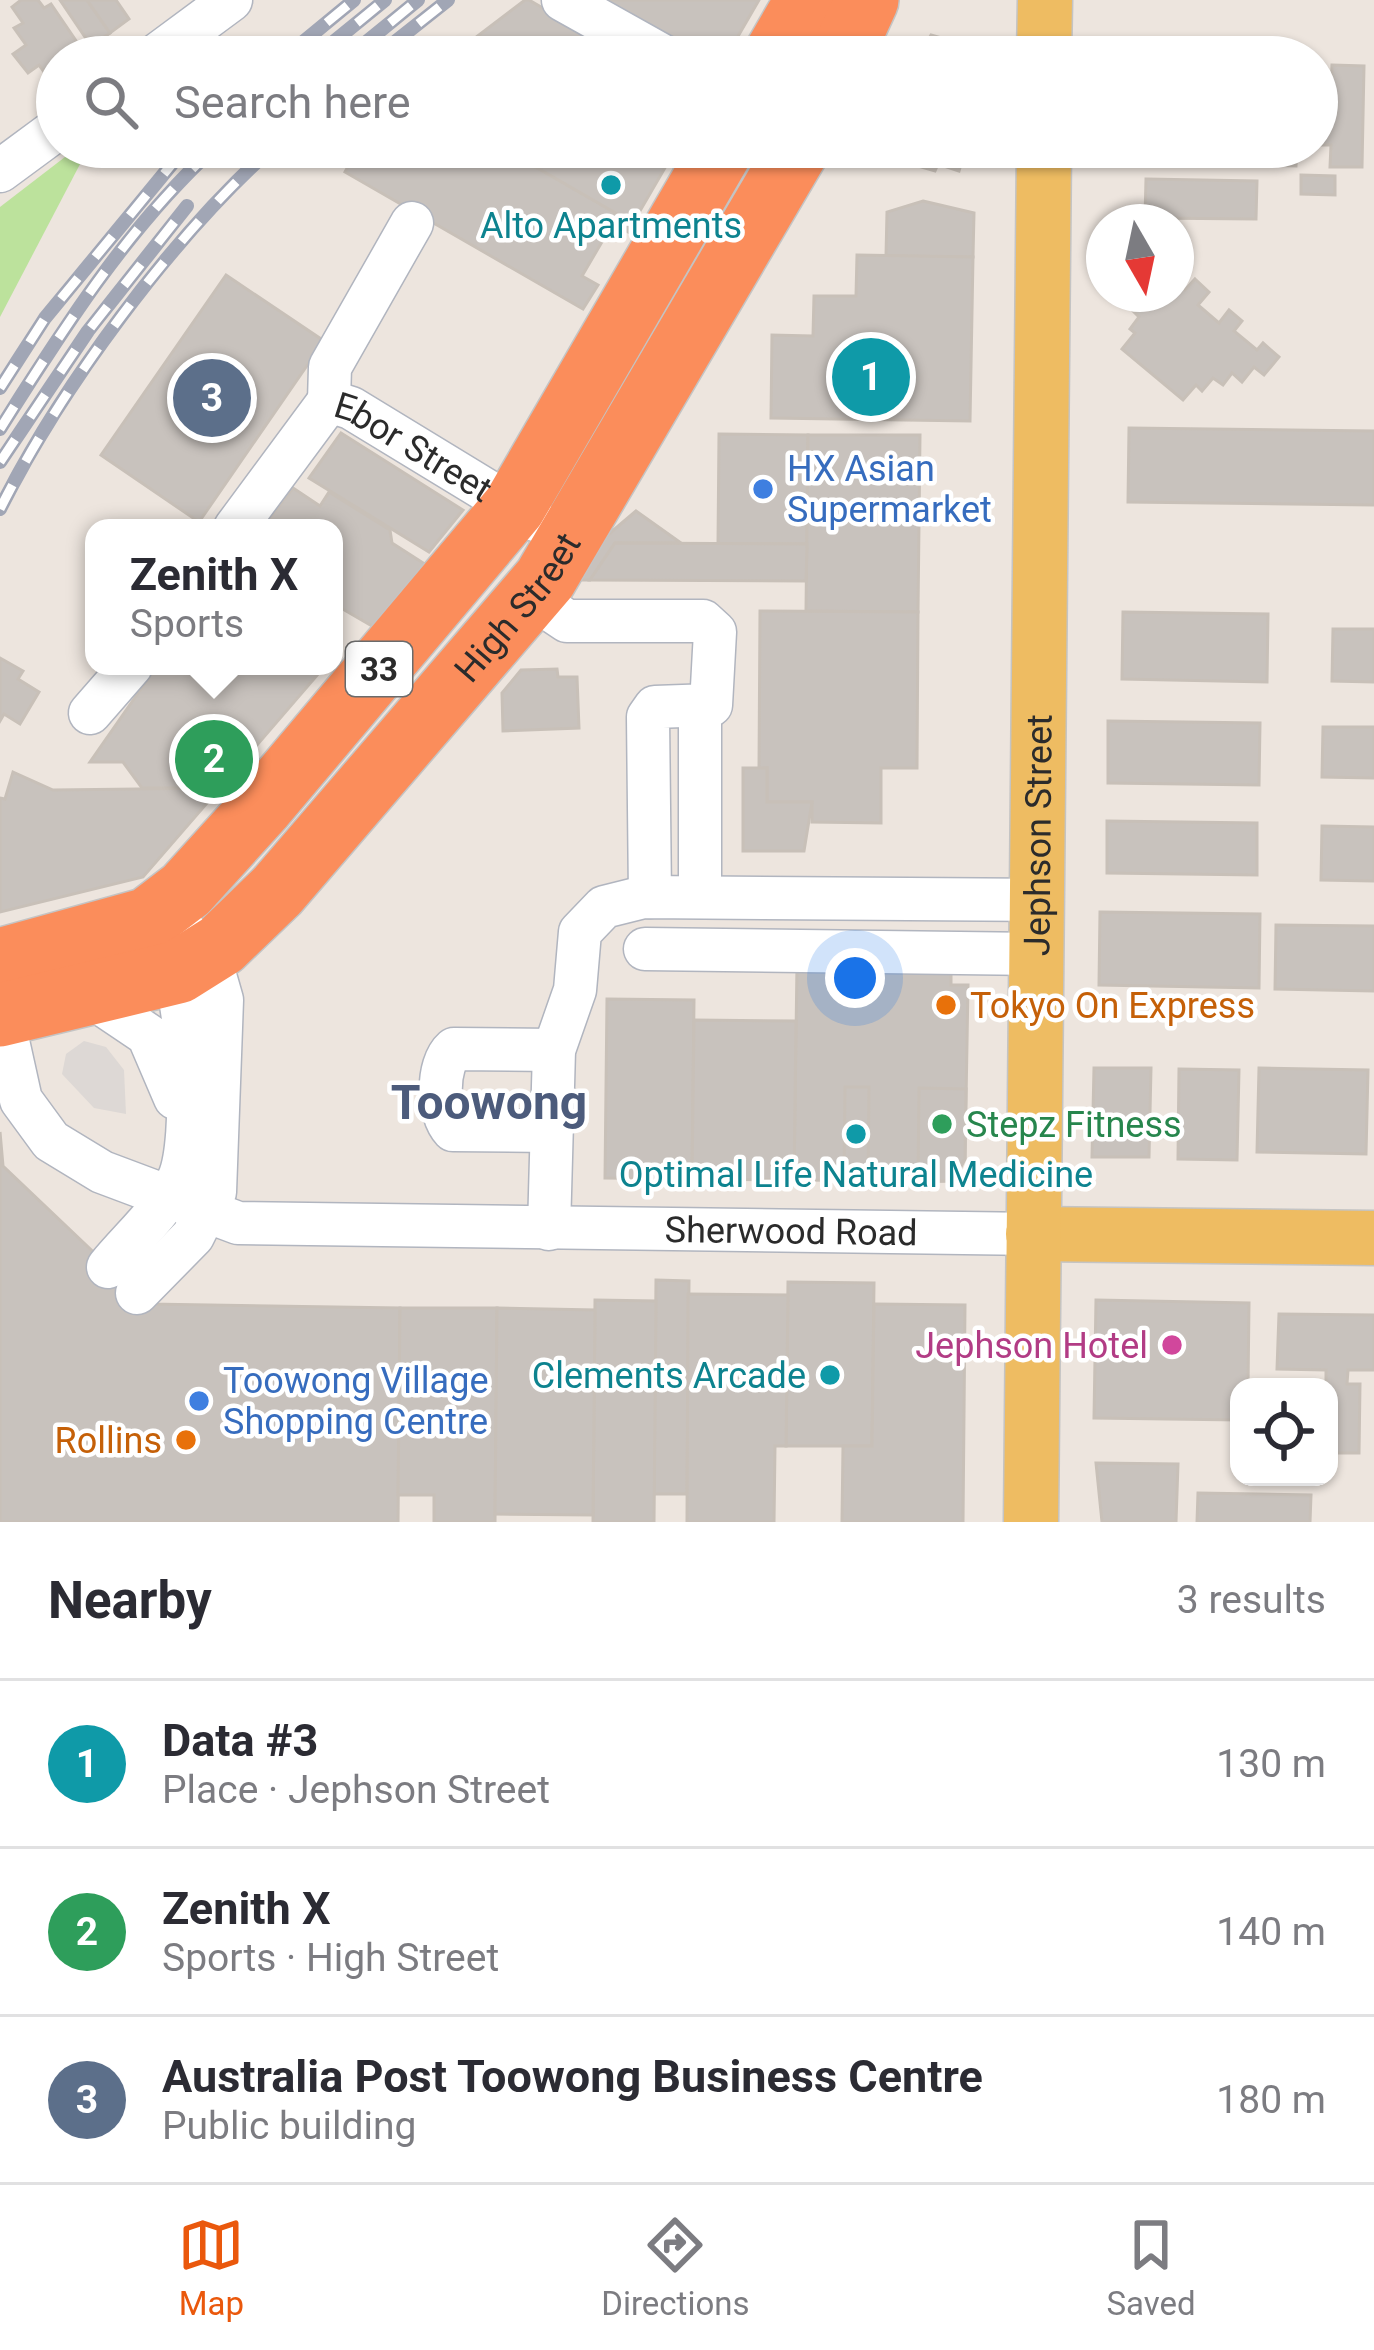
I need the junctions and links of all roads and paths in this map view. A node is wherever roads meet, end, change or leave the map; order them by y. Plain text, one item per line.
1 (231, 0) edge
2 (562, 0) edge
3 (807, 0) edge
4 (867, 0) edge
5 (1045, 0) edge
6 (182, 36) edge
7 (627, 36) edge
8 (787, 36) edge
9 (851, 36) edge
10 (1045, 36) edge
11 (36, 144) edge
12 (711, 168) edge
13 (787, 168) edge
14 (1044, 168) edge
15 (0, 171) edge
16 (412, 223) dead end
17 (329, 401) junction
18 (514, 507) junction
19 (242, 519) edge
20 (569, 541) junction
21 (532, 597) junction
22 (123, 675) edge
23 (700, 707) junction
24 (90, 712) dead end
25 (650, 897) junction
26 (700, 897) junction
27 (1037, 900) junction
28 (175, 938) junction
29 (645, 949) dead end
30 (1036, 954) junction
31 (1, 996) edge
32 (90, 996) junction
33 (554, 1050) junction
34 (185, 1127) junction
35 (551, 1131) junction
36 (167, 1196) junction
37 (207, 1213) junction
38 (548, 1229) junction
39 (1033, 1234) junction
40 (1374, 1238) edge
41 (1031, 1522) edge

1 - 6 street
2 - 7 street
3 - 8 highway
4 - 9 highway
5 - 10 main road
11 - 15 street
12 - 18 highway, High Street / 33
13 - 20 highway, High Street / 33
14 - 27 main road, Jephson Street
16 - 17 street
17 - 18 street, Ebor Street
17 - 19 street, Ebor Street
18 - 20 street, Ebor Street
18 - 28 highway, High Street / 33
20 - 21 highway, High Street / 33
21 - 23 street
21 - 28 highway, High Street / 33
22 - 24 street
23 - 25 street
23 - 26 street
25 - 26 street
25 - 33 street
26 - 27 street
27 - 30 main road, Jephson Street
28 - 31 highway, High Street / 33
28 - 32 highway, High Street / 33
28 - 34 street
28 - 37 street
29 - 30 street
30 - 39 main road, Jephson Street
31 - 32 highway, High Street / 33
31 - 36 street, Sherwood Road
32 - 34 street
33 - 35 street
33 - 35 street
34 - 36 street
35 - 38 street
36 - 37 street, Sherwood Road
36 - 37 street
37 - 38 street, Sherwood Road
38 - 39 street, Sherwood Road
39 - 40 main road, Sherwood Road
39 - 41 main road, Jephson Street

